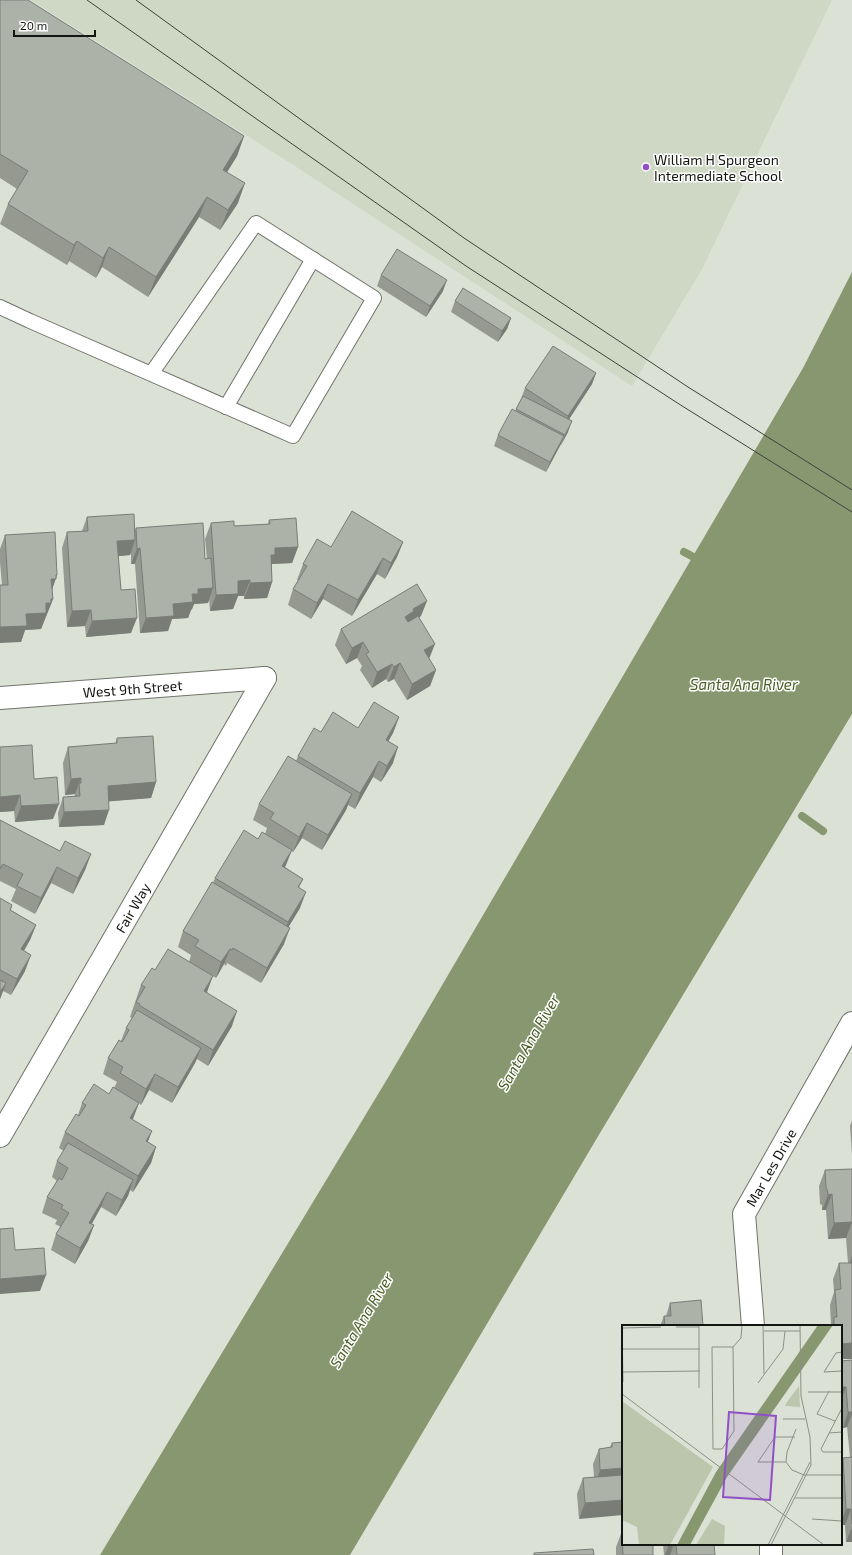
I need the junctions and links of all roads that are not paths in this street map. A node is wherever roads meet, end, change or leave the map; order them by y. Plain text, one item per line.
1 (312, 260) junction
2 (0, 307) edge
3 (151, 374) junction
4 (226, 407) junction
5 (265, 678) joint
6 (0, 698) edge
7 (852, 1023) edge
8 (0, 1136) edge
9 (753, 1325) edge
10 (771, 1545) edge
11 (772, 1555) edge

1 - 3 lane
1 - 4 lane
1 - 4 lane
2 - 3 lane
3 - 4 lane
5 - 6 street, West 9th Street
5 - 8 street, Fair Way
7 - 9 street, Mar Les Drive
10 - 11 street

